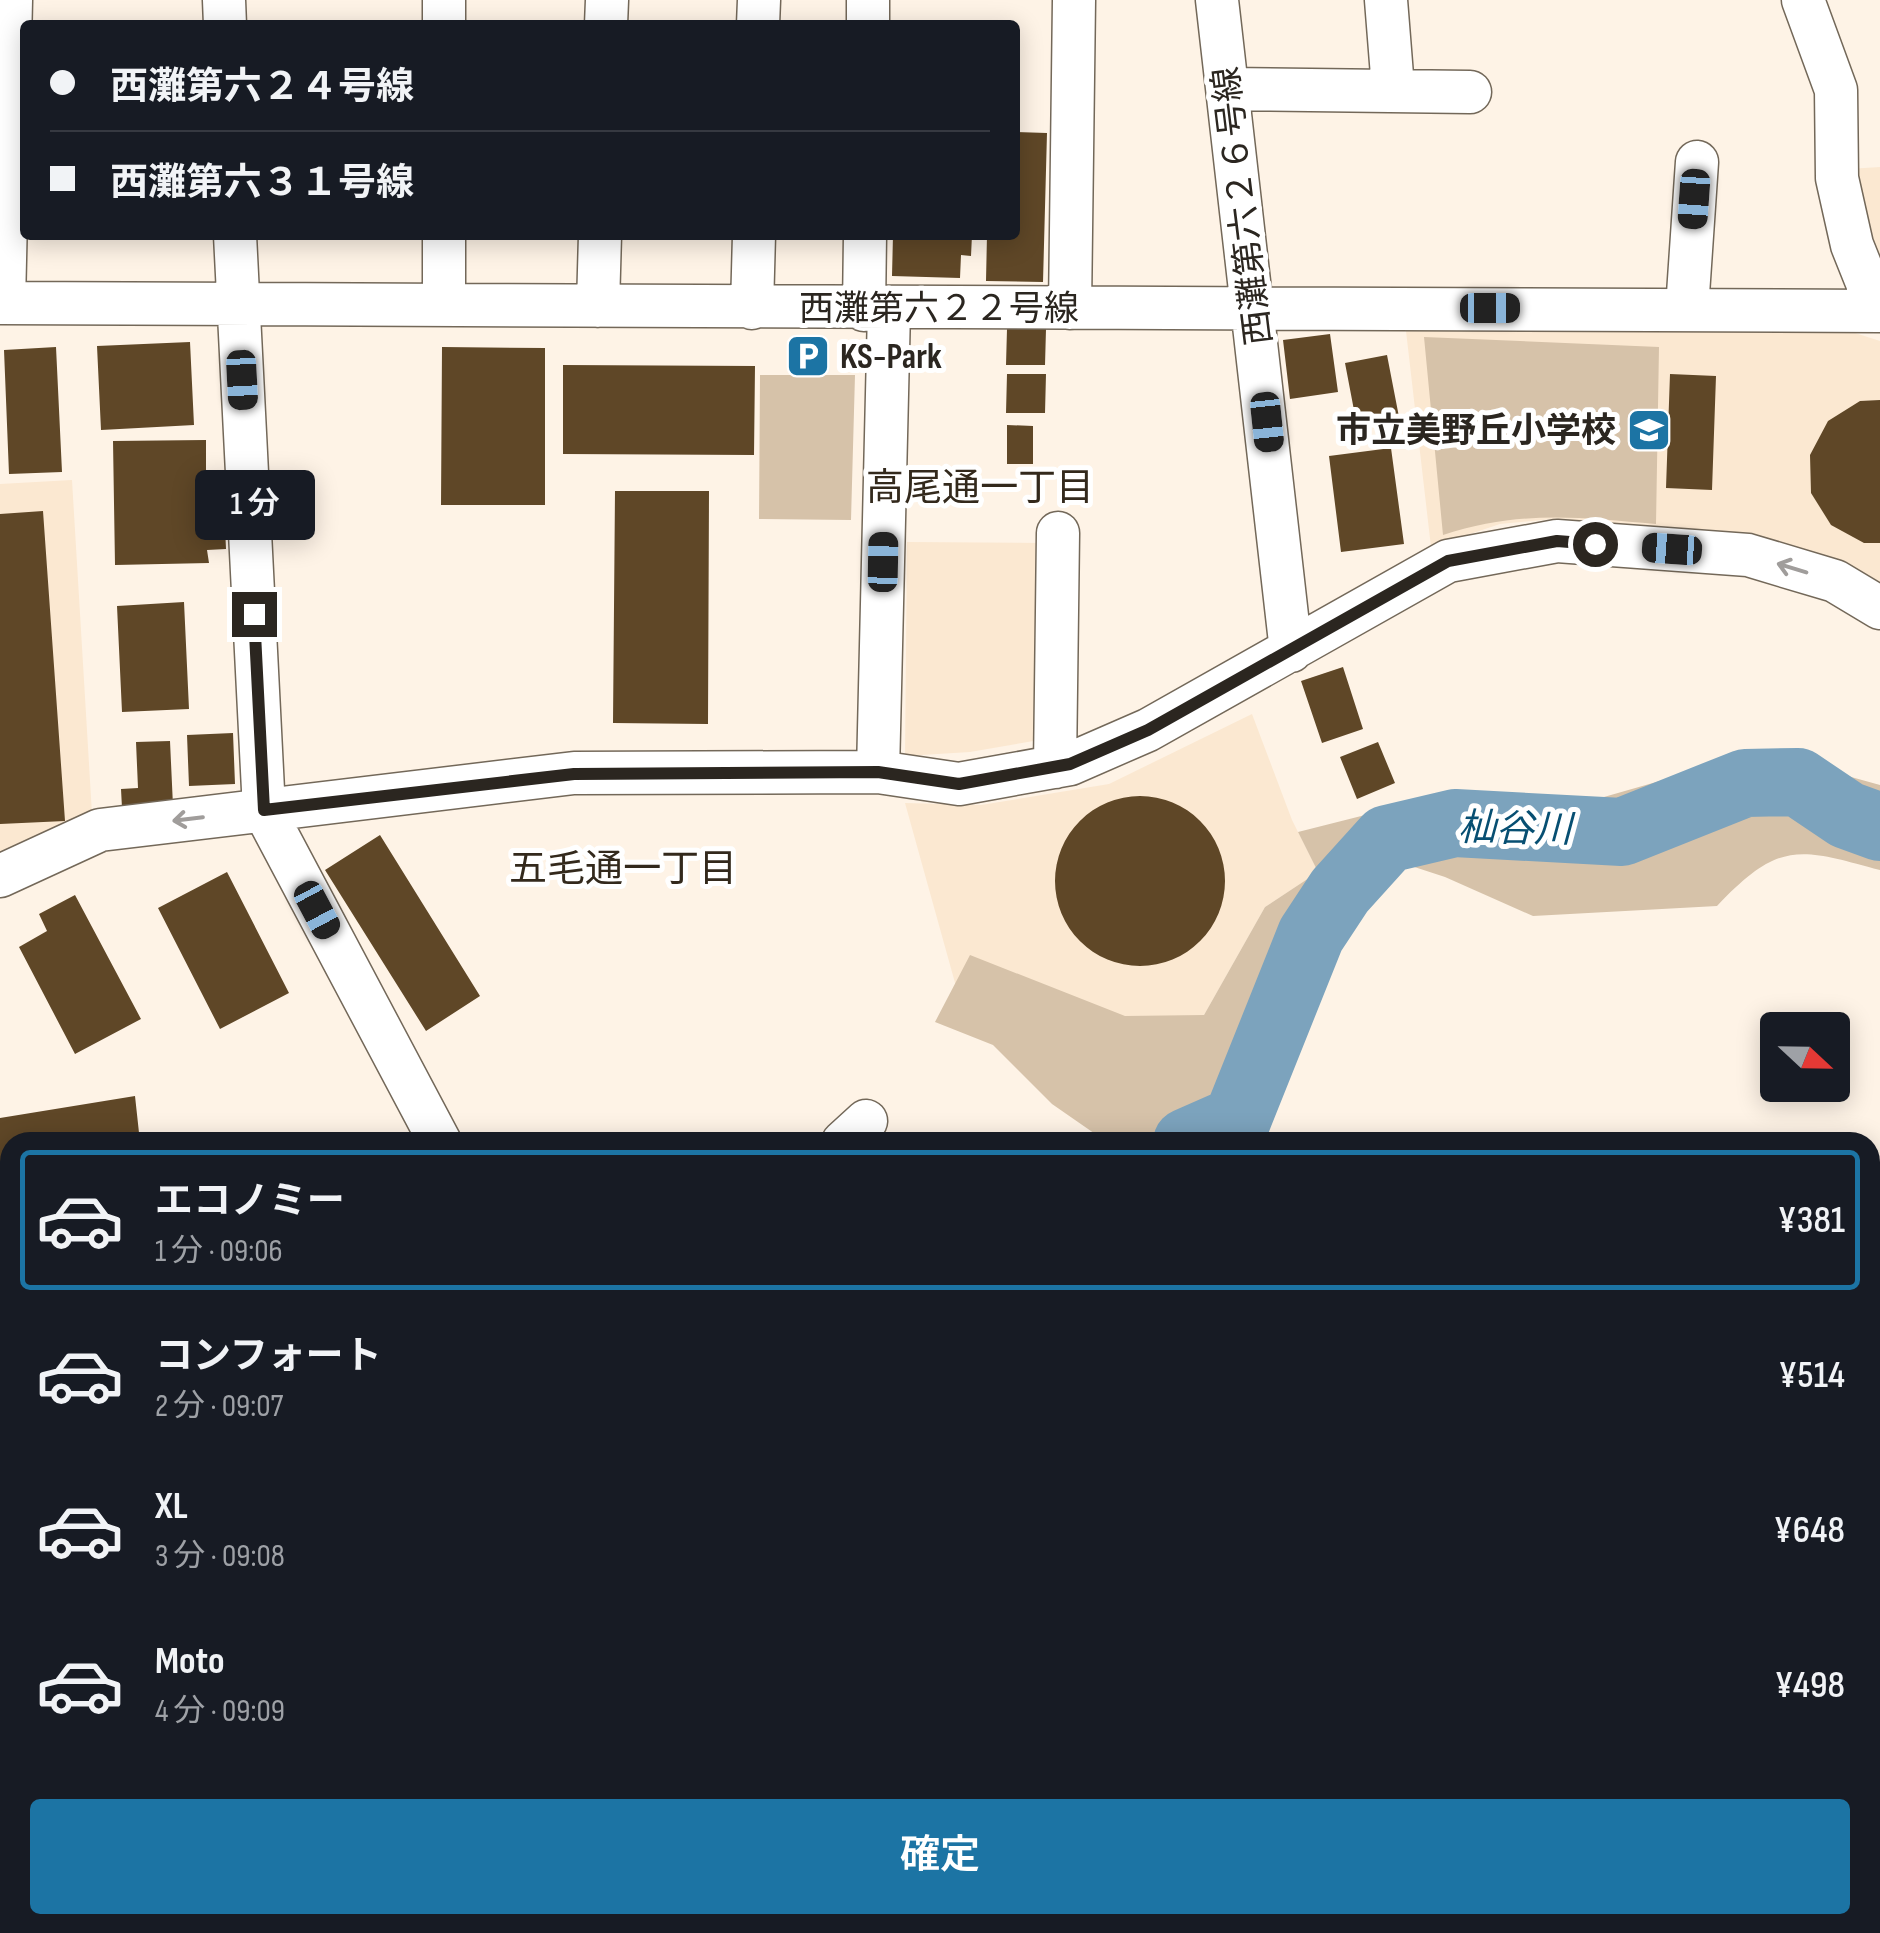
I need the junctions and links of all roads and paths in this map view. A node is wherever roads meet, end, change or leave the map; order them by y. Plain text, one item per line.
1 (11, 0) edge
2 (1074, 0) edge
3 (1217, 0) edge
4 (1386, 0) edge
5 (1810, 0) edge
6 (1228, 88) junction
7 (1392, 88) junction
8 (1470, 92) dead end
9 (1697, 162) dead end
10 (235, 240) edge
11 (444, 240) edge
12 (600, 240) edge
13 (754, 240) edge
14 (866, 240) edge
15 (238, 301) junction
16 (2, 303) edge
17 (444, 304) junction
18 (598, 306) junction
19 (1254, 307) junction
20 (752, 308) junction
21 (1070, 308) junction
22 (1686, 309) junction
23 (876, 310) junction
24 (1879, 311) edge
25 (1058, 533) dead end
26 (1880, 608) edge
27 (1291, 651) junction
28 (1055, 767) junction
29 (878, 772) junction
30 (264, 810) junction
31 (0, 876) edge
32 (435, 1132) edge

1 - 16 street
2 - 21 street
3 - 6 street, 西灘第六２６号線
4 - 7 street
5 - 24 street
6 - 7 street
6 - 19 street, 西灘第六２６号線
7 - 8 street
9 - 22 street
10 - 15 street
11 - 17 street
12 - 18 street
13 - 20 street
14 - 23 street
15 - 16 street, 西灘第六２２号線
15 - 17 street, 西灘第六２２号線
15 - 30 street
17 - 18 street, 西灘第六２２号線
18 - 20 street, 西灘第六２２号線
19 - 21 street, 西灘第六２２号線
19 - 22 street, 西灘第六２２号線
19 - 27 street, 西灘第六２６号線
20 - 23 street, 西灘第六２２号線
21 - 23 street, 西灘第六２２号線
22 - 24 street, 西灘第六２２号線
23 - 29 street
25 - 28 street
26 -> 27 street
27 - 28 street
28 - 29 street
29 - 30 street
30 -> 31 street
30 - 32 street

